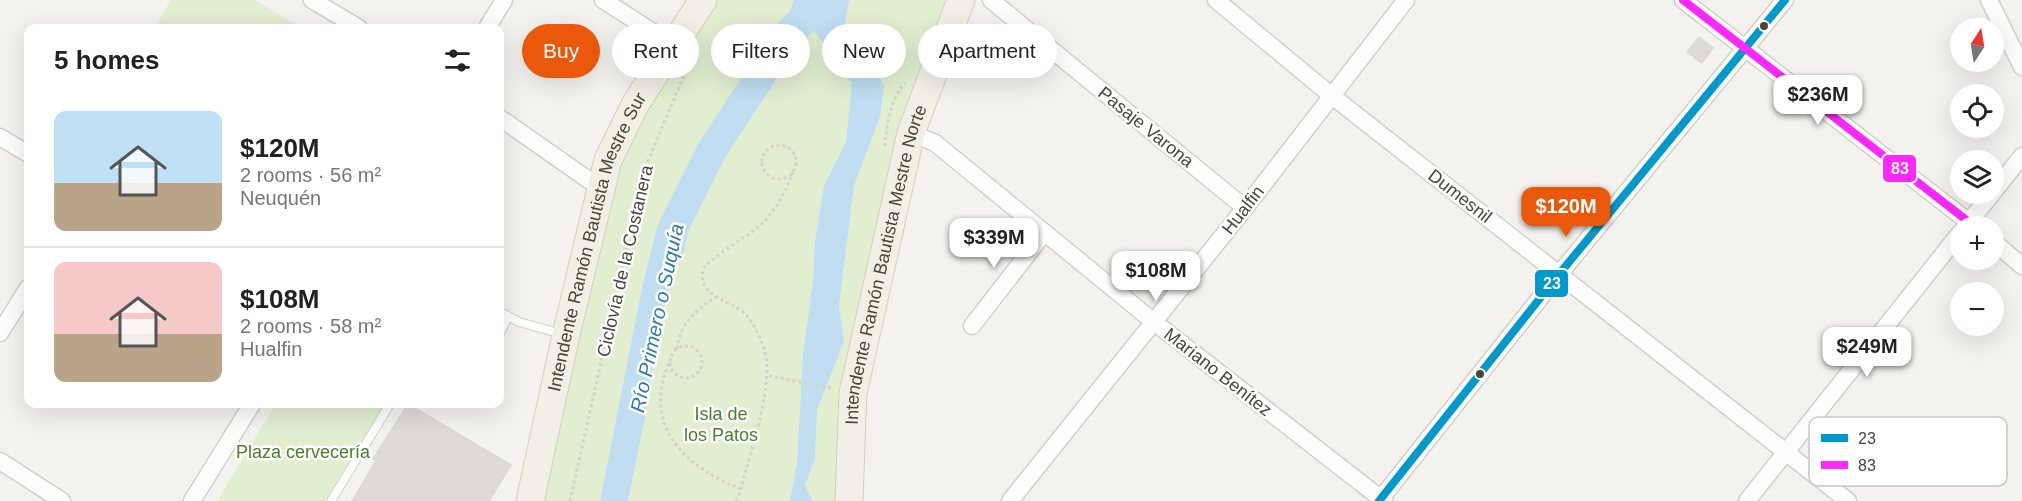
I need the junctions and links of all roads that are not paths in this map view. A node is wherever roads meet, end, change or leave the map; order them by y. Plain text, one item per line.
1 (312, 0) edge
2 (504, 0) edge
3 (603, 0) edge
4 (703, 0) edge
5 (961, 0) edge
6 (992, 0) edge
7 (1216, 0) edge
8 (1406, 0) edge
9 (1683, 0) edge
10 (1785, 0) edge
11 (1989, 0) edge
12 (352, 24) edge
13 (489, 24) edge
14 (643, 24) edge
15 (694, 24) edge
16 (1746, 48) junction
17 (2022, 67) edge
18 (662, 78) edge
19 (1332, 96) junction
20 (504, 121) edge
21 (911, 133) junction
22 (0, 137) edge
23 (24, 152) edge
24 (2022, 156) edge
25 (2004, 179) edge
26 (600, 188) junction
27 (1985, 204) edge
28 (1245, 208) junction
29 (1953, 216) edge
30 (1975, 216) edge
31 (1044, 233) junction
32 (1950, 248) edge
33 (2004, 251) edge
34 (2022, 266) edge
35 (1560, 273) junction
36 (24, 294) edge
37 (504, 314) edge
38 (508, 317) junction
39 (1154, 322) junction
40 (504, 325) edge
41 (972, 326) dead end
42 (0, 333) edge
43 (566, 335) junction
44 (250, 408) edge
45 (388, 408) edge
46 (1814, 417) edge
47 (1809, 423) edge
48 (1786, 452) junction
49 (0, 461) edge
50 (1809, 470) edge
51 (1829, 486) edge
52 (1381, 500) edge
53 (62, 501) edge
54 (192, 501) edge
55 (331, 501) edge
56 (530, 501) edge
57 (849, 501) edge
58 (1010, 501) edge
59 (1747, 501) edge
60 (1848, 501) edge

1 - 12 street
2 - 13 street
3 - 14 street
4 - 15 main road, Intendente Ramón Bautista Mestre Sur
5 - 21 main road, Intendente Ramón Bautista Mestre Norte
6 - 28 street, Pasaje Varona
7 - 19 street, Dumesnil
8 - 19 street, Hualfin
9 - 16 street
10 - 16 street
11 - 17 street
16 - 29 street
16 - 35 street
18 - 26 main road, Intendente Ramón Bautista Mestre Sur
19 - 28 street, Hualfin
19 - 35 street, Dumesnil
20 - 26 street
21 - 31 street, Mariano Benítez
21 - 57 main road, Intendente Ramón Bautista Mestre Norte
22 - 23 street
24 - 25 street
26 - 43 main road, Intendente Ramón Bautista Mestre Sur
27 - 30 street
28 - 39 street, Hualfin
31 - 39 street, Mariano Benítez
31 - 41 street
32 - 46 street
33 - 34 street
35 - 48 street, Dumesnil
35 - 52 street
36 - 42 street
37 - 38 lane
38 - 40 lane
38 - 43 lane
39 - 52 street, Mariano Benítez
39 - 58 street, Hualfin
43 - 56 main road, Intendente Ramón Bautista Mestre Sur
44 - 54 street
45 - 55 lane
47 - 48 street
48 - 50 street, Dumesnil
48 - 59 street
49 - 53 street
51 - 60 street, Dumesnil

